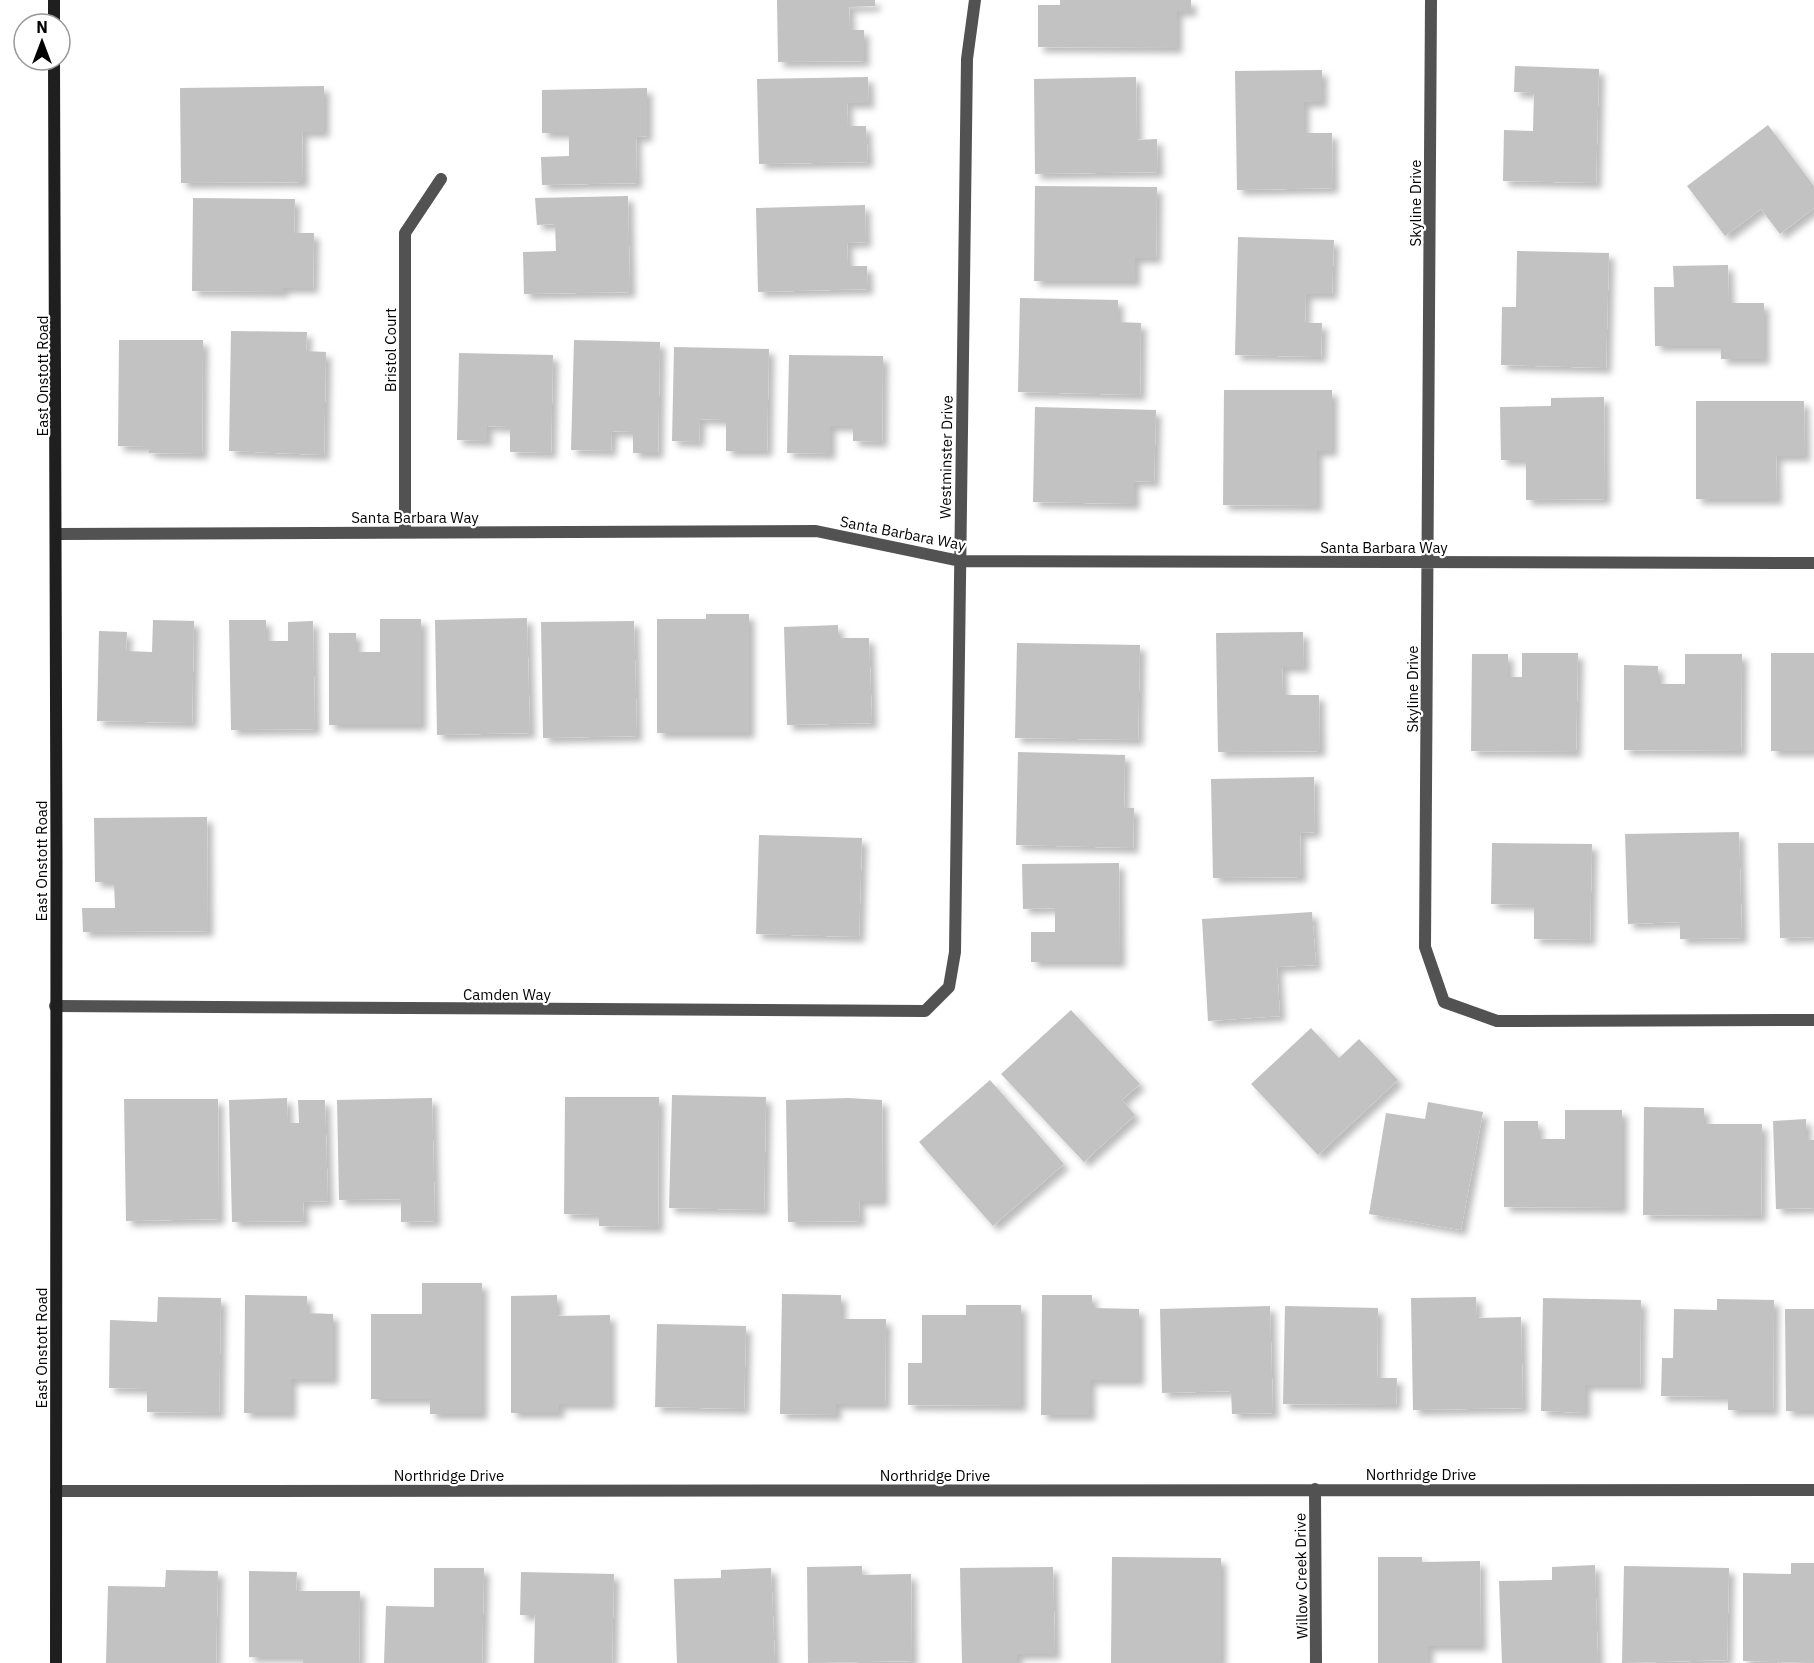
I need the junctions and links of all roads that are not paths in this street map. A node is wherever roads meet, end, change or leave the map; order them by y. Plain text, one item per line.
1 (975, 0) edge
2 (1431, 0) edge
3 (54, 72) edge
4 (441, 179) dead end
5 (405, 532) junction
6 (58, 534) junction
7 (960, 561) junction
8 (1428, 562) junction
9 (1814, 563) edge
10 (949, 987) joint
11 (55, 1006) junction
12 (1814, 1020) edge
13 (1315, 1489) junction
14 (1814, 1490) edge
15 (56, 1491) junction
16 (56, 1663) edge
17 (1316, 1663) edge

1 - 7 street, Westminster Drive
2 - 8 street, Skyline Drive
3 - 6 street, East Onstott Road
4 - 5 street, Bristol Court
5 - 6 street, Santa Barbara Way
5 - 7 street, Santa Barbara Way
6 - 11 street, East Onstott Road
7 - 8 street, Santa Barbara Way
7 - 10 street, Westminster Drive
8 - 9 street, Santa Barbara Way
8 - 12 street, Skyline Drive
10 - 11 street, Camden Way
11 - 15 street, East Onstott Road
13 - 14 street, Northridge Drive
13 - 15 street, Northridge Drive
13 - 17 street, Willow Creek Drive
15 - 16 street, East Onstott Road

